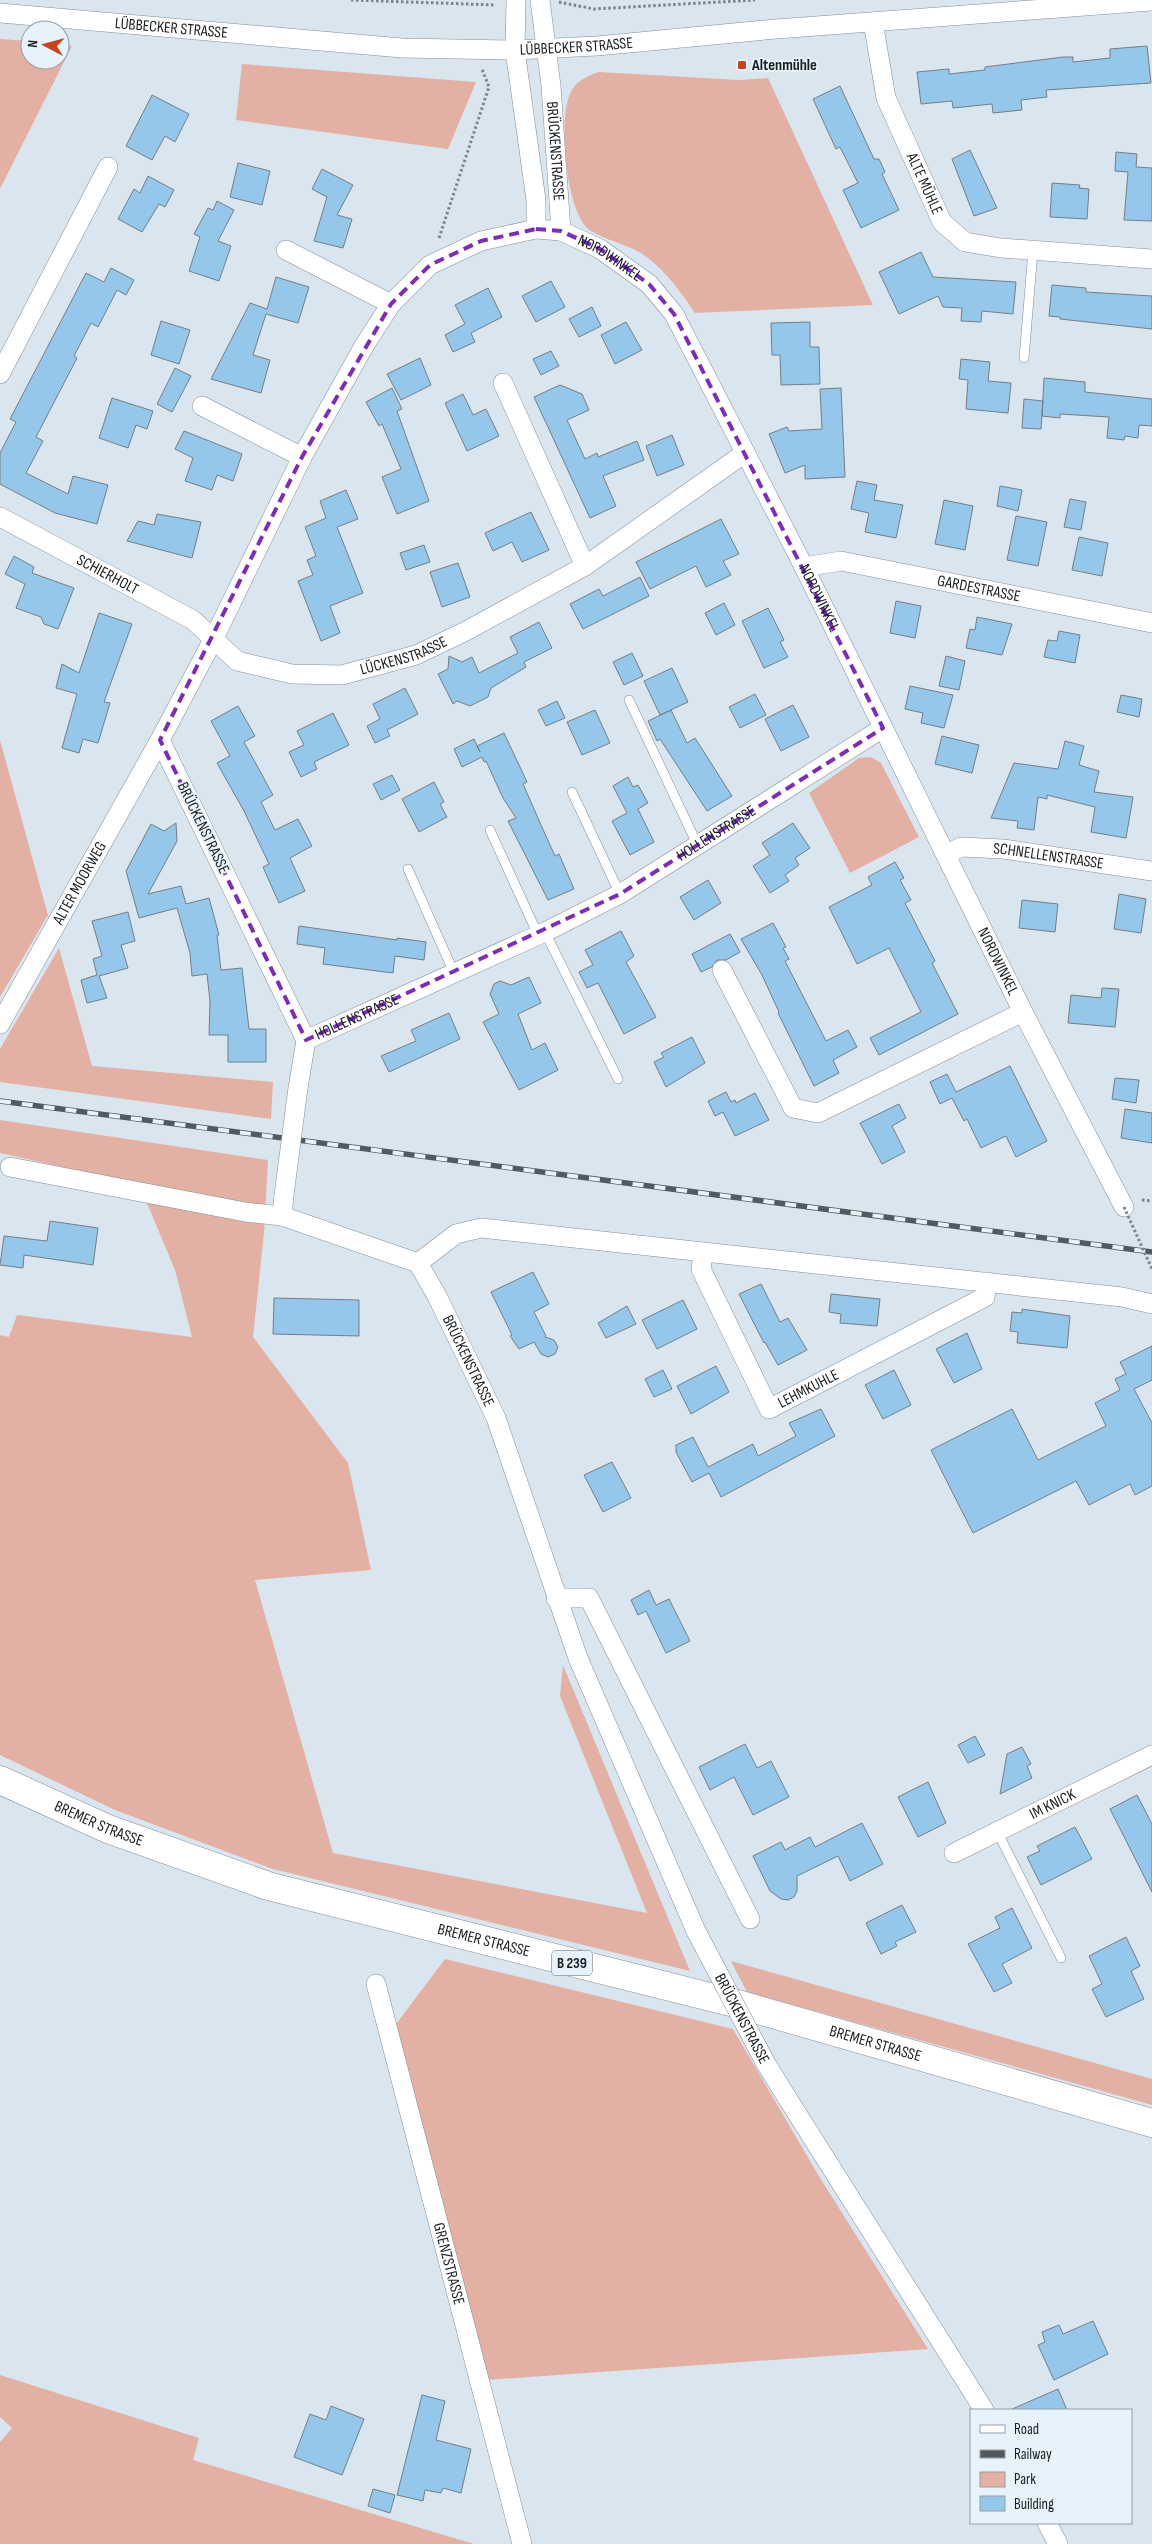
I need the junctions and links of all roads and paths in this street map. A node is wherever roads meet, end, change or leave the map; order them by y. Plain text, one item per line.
1 (516, 0) edge
2 (540, 0) edge
3 (1152, 0) edge
4 (0, 13) edge
5 (873, 22) junction
6 (547, 49) junction
7 (474, 50) junction
8 (515, 50) junction
9 (108, 167) dead end
10 (536, 229) junction
11 (561, 231) junction
12 (286, 250) dead end
13 (1033, 251) junction
14 (1152, 259) edge
15 (430, 265) junction
16 (391, 304) junction
17 (1024, 358) dead end
18 (0, 374) edge
19 (503, 383) dead end
20 (202, 406) dead end
21 (745, 453) junction
22 (302, 458) junction
23 (0, 517) edge
24 (585, 566) junction
25 (804, 567) junction
26 (1152, 622) edge
27 (214, 638) junction
28 (629, 700) dead end
29 (883, 728) junction
30 (160, 740) junction
31 (572, 792) dead end
32 (490, 830) dead end
33 (698, 846) junction
34 (946, 855) junction
35 (408, 869) dead end
36 (1152, 871) edge
37 (620, 894) junction
38 (541, 934) junction
39 (722, 970) dead end
40 (454, 973) junction
41 (1023, 1012) junction
42 (0, 1024) edge
43 (306, 1040) junction
44 (618, 1079) dead end
45 (10, 1167) dead end
46 (1124, 1207) joint
47 (282, 1216) junction
48 (703, 1254) junction
49 (418, 1263) junction
50 (1152, 1269) edge
51 (987, 1282) junction
52 (1152, 1304) edge
53 (556, 1598) junction
54 (1152, 1755) edge
55 (0, 1780) edge
56 (997, 1831) junction
57 (954, 1853) dead end
58 (750, 1919) dead end
59 (1061, 1958) dead end
60 (376, 1984) dead end
61 (1152, 2123) edge
62 (983, 2409) edge
63 (1048, 2524) edge
64 (522, 2544) edge
65 (1058, 2544) edge

1 - 8 street, BRÜCKENSTRASSE
2 - 6 street, BRÜCKENSTRASSE
3 - 5 street, LÜBBECKER STRASSE
4 - 7 street, LÜBBECKER STRASSE
5 - 6 street, LÜBBECKER STRASSE
5 - 13 street, ALTE MÜHLE
6 - 8 street, LÜBBECKER STRASSE
6 - 11 street, BRÜCKENSTRASSE
7 - 8 street, LÜBBECKER STRASSE
7 - 15 path
8 - 10 street, BRÜCKENSTRASSE
9 - 18 street
10 - 11 street
10 - 15 street
11 - 21 street, NORDWINKEL
12 - 16 street
13 - 14 street, ALTE MÜHLE
13 - 17 lane
15 - 16 street
16 - 22 street
19 - 24 street
20 - 22 street
21 - 24 street, LÜCKENSTRASSE
21 - 25 street, NORDWINKEL
22 - 27 street
23 - 27 street, SCHIERHOLT
24 - 27 street, LÜCKENSTRASSE
25 - 26 street, GARDESTRASSE
25 - 29 street, NORDWINKEL
27 - 30 street
28 - 33 lane
29 - 33 street, HOLLENSTRASSE
29 - 34 street, NORDWINKEL
30 - 42 street, ALTER MOORWEG
30 - 43 street, BRÜCKENSTRASSE
31 - 37 lane
32 - 38 lane
33 - 37 street, HOLLENSTRASSE
34 - 36 street, SCHNELLENSTRASSE
34 - 41 street, NORDWINKEL
35 - 40 lane
37 - 38 street, HOLLENSTRASSE
38 - 40 street, HOLLENSTRASSE
38 - 44 lane
39 - 41 street, NORDWINKEL
40 - 43 street, HOLLENSTRASSE
41 - 46 street, NORDWINKEL
43 - 47 street, bridge
45 - 47 street
46 - 50 path, bridge
47 - 49 street
48 - 49 street
48 - 51 street
48 - 51 street, LEHMKUHLE
49 - 53 street, BRÜCKENSTRASSE
51 - 52 street
53 - 58 street
53 - 62 street, BRÜCKENSTRASSE, bridge
54 - 56 street, IM KNICK
55 - 61 main road, BREMER STRASSE / B 239
56 - 57 street, IM KNICK
56 - 59 lane
60 - 64 street, GRENZSTRASSE
63 - 65 street

